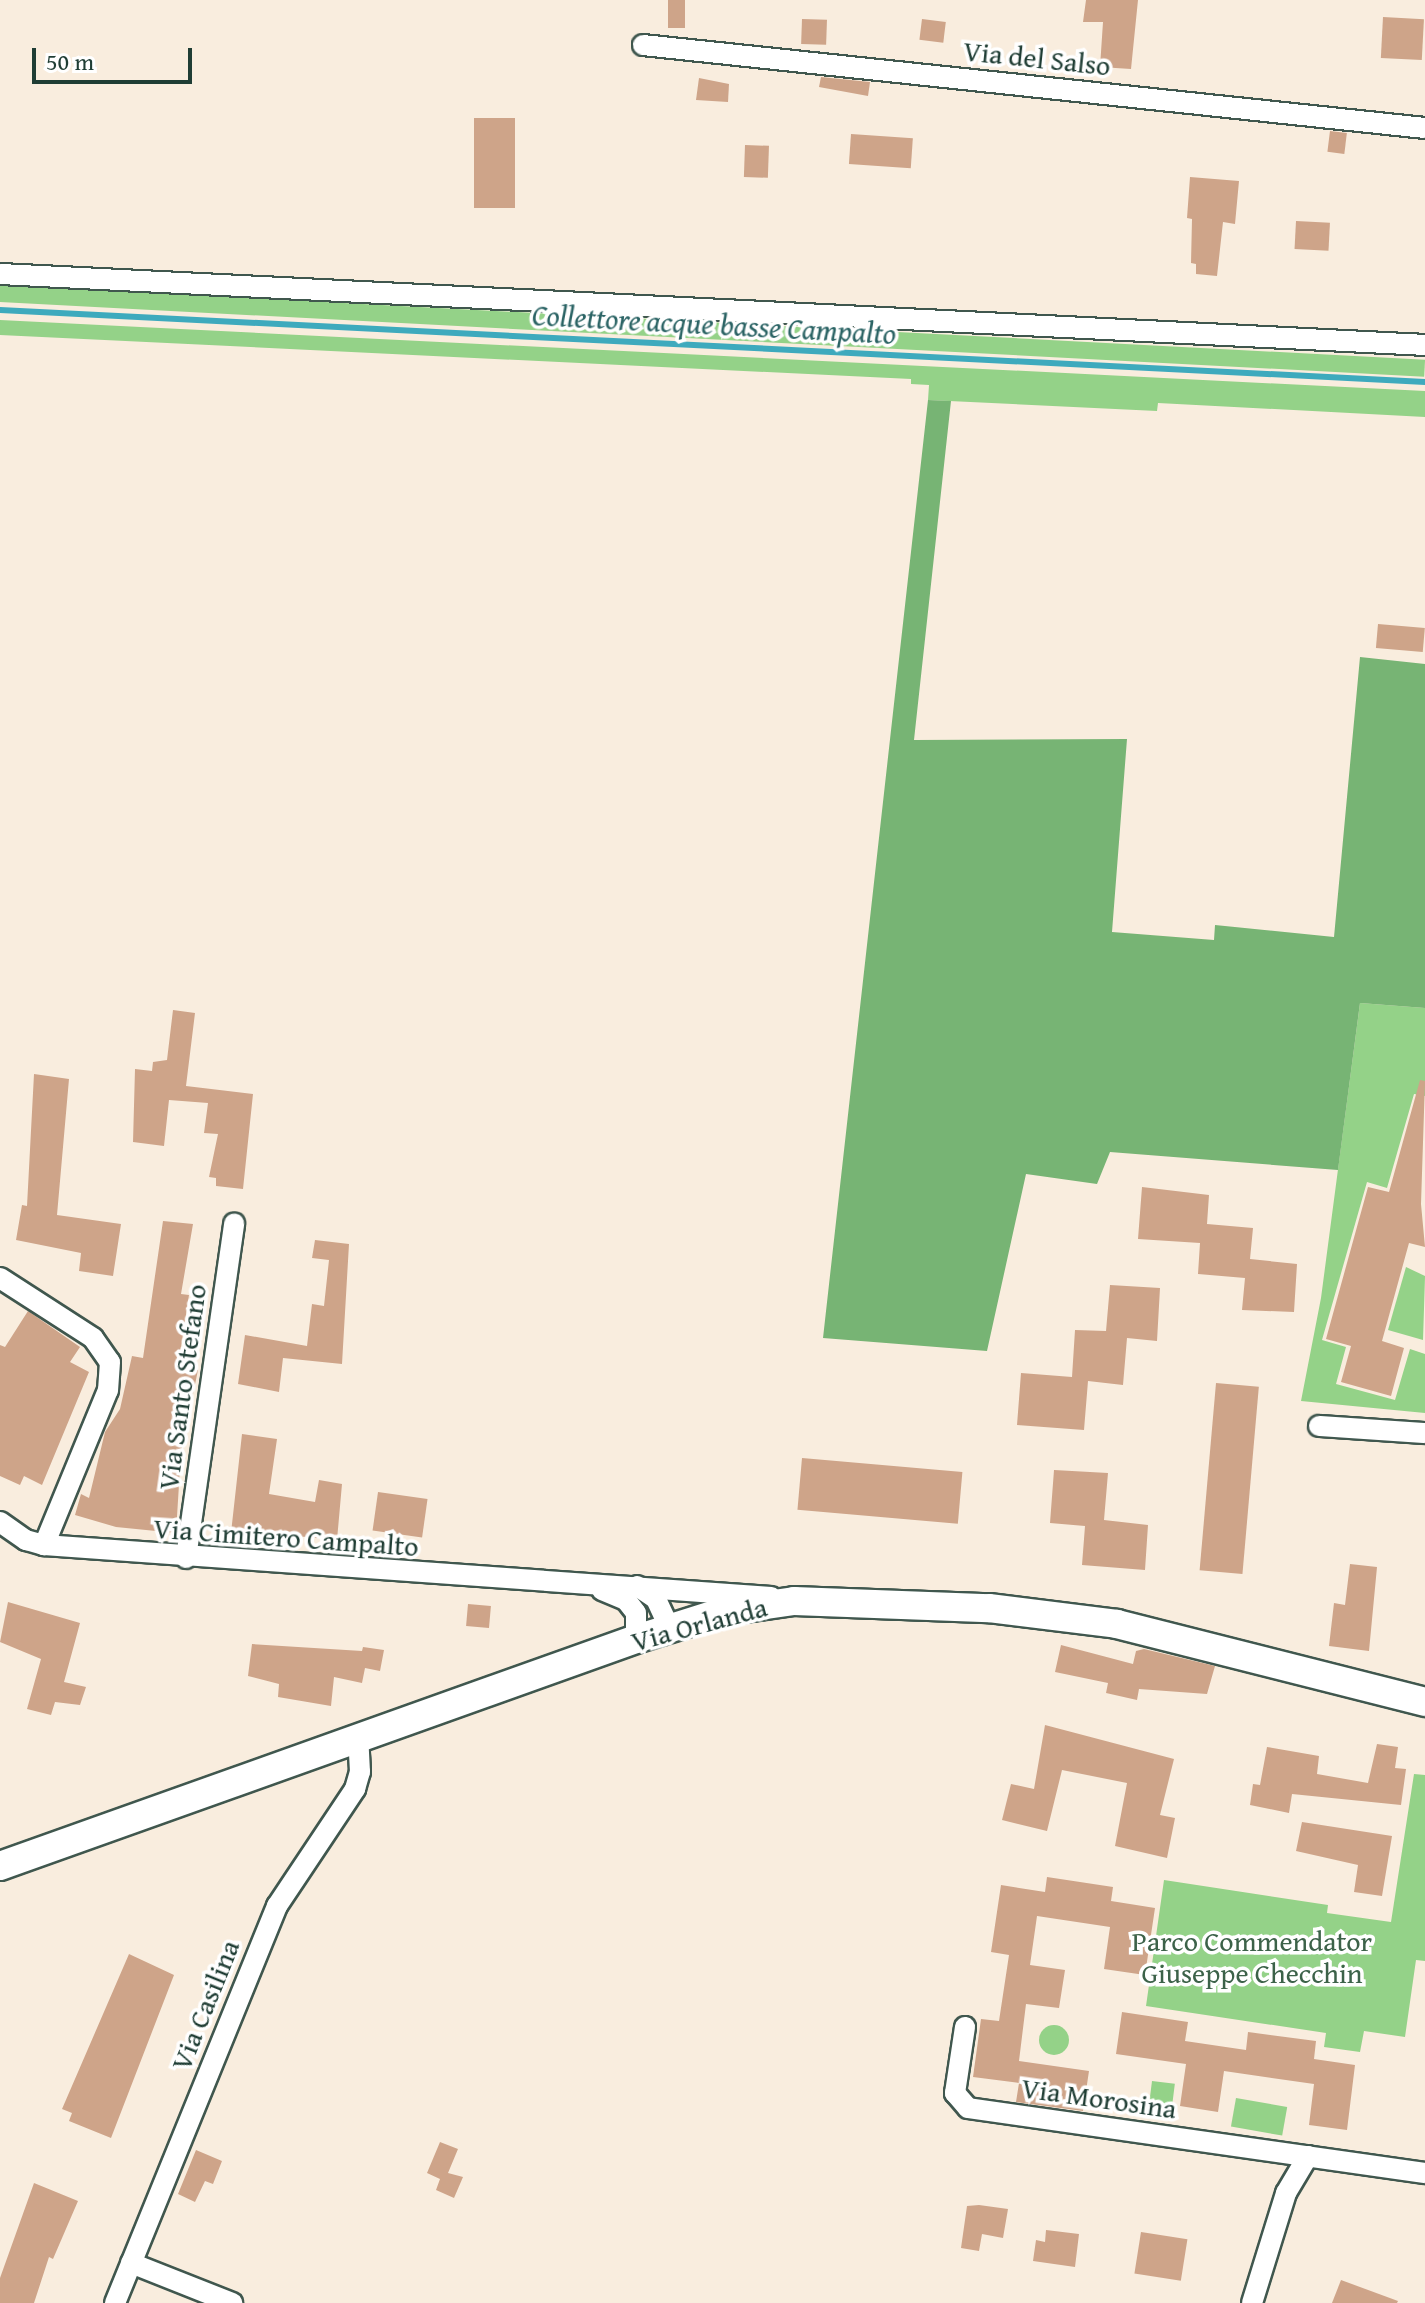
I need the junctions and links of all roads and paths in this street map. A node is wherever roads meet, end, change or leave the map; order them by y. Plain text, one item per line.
1 (643, 45) dead end
2 (1425, 128) edge
3 (0, 274) edge
4 (1425, 345) edge
5 (234, 1223) dead end
6 (0, 1278) edge
7 (1319, 1426) dead end
8 (1425, 1433) edge
9 (0, 1522) edge
10 (44, 1545) junction
11 (186, 1558) junction
12 (574, 1585) junction
13 (637, 1586) junction
14 (794, 1601) junction
15 (670, 1629) junction
16 (636, 1639) junction
17 (1425, 1702) edge
18 (358, 1739) junction
19 (0, 1866) edge
20 (965, 2027) dead end
21 (1308, 2156) junction
22 (1425, 2173) edge
23 (131, 2263) junction
24 (115, 2303) edge
25 (232, 2303) edge
26 (1252, 2303) edge

1 - 2 street, Via del Salso
3 - 4 street
5 - 11 street, Via Santo Stefano
6 - 10 street
7 - 8 street
9 - 10 street, Via Cimitero Campalto
10 - 11 street, Via Cimitero Campalto
11 - 12 street, Via Cimitero Campalto
12 - 13 street, Via Cimitero Campalto
12 - 16 street, Via Cimitero Campalto
13 - 14 street, Via Cimitero Campalto
13 - 15 street
14 - 15 main road, Via Orlanda
14 - 17 main road, Via Orlanda
15 - 16 main road, Via Orlanda
16 - 18 main road, Via Orlanda
18 - 19 main road, Via Orlanda
18 - 23 street, Via Casilina
20 - 21 street, Via Morosina
21 - 22 street, Via Morosina
21 - 26 street
23 - 24 street, Via Casilina
23 - 25 street

